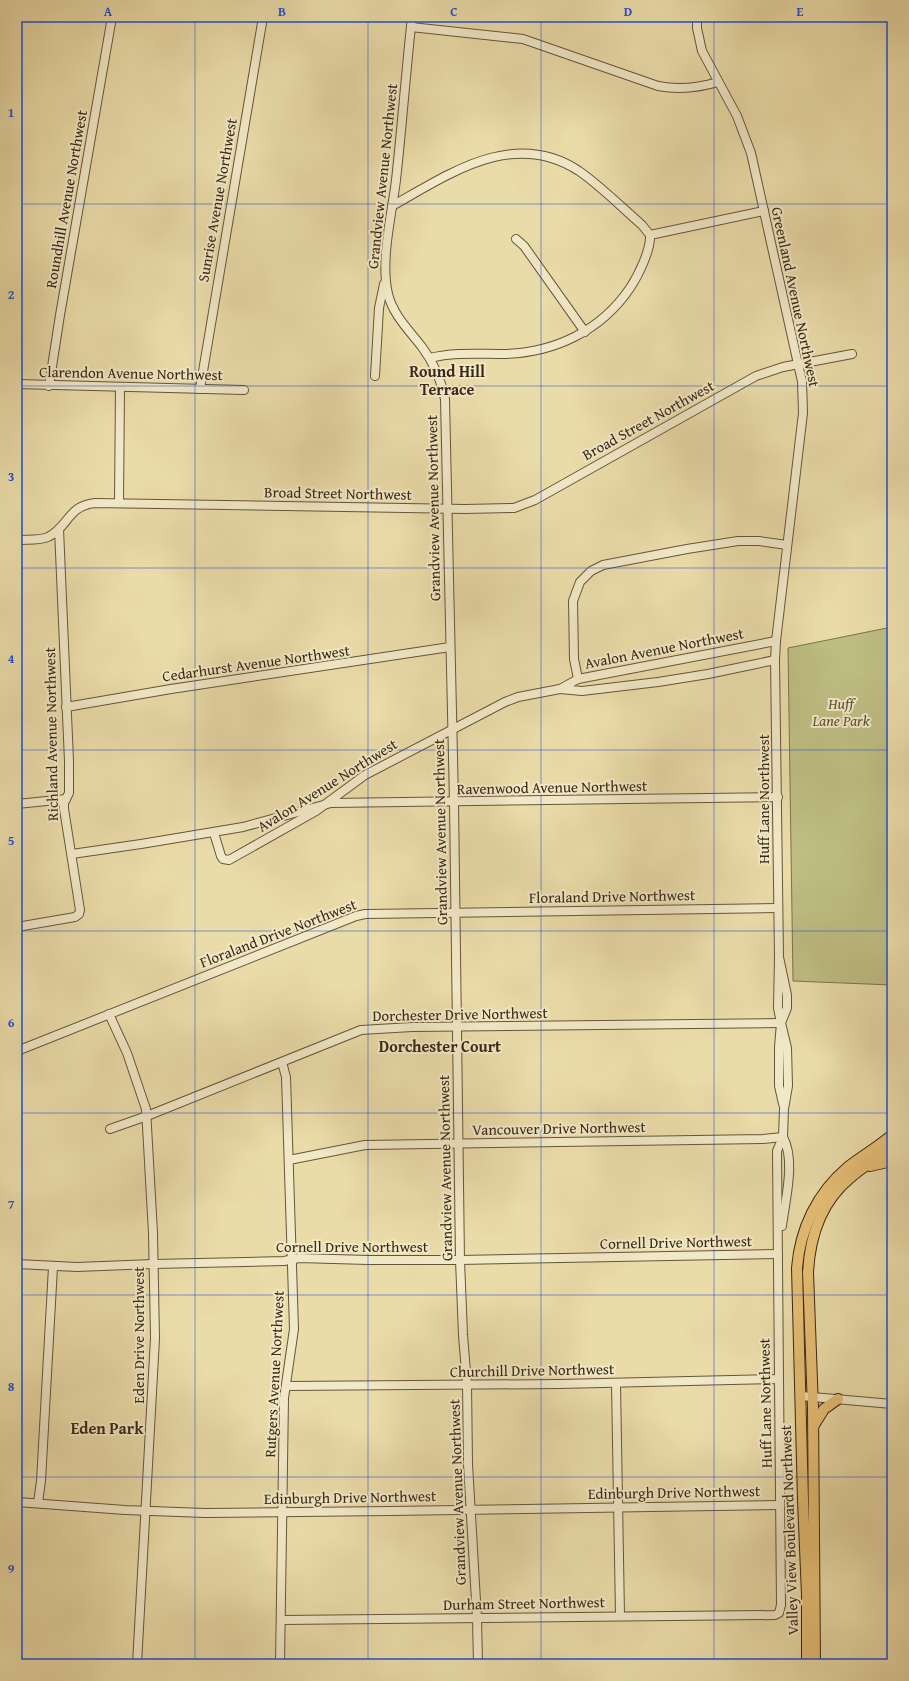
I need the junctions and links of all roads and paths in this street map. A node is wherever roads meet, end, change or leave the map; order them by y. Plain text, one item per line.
1 (112, 17) edge
2 (263, 17) edge
3 (412, 17) edge
4 (697, 17) edge
5 (411, 27) junction
6 (718, 82) junction
7 (392, 206) junction
8 (764, 211) junction
9 (650, 235) junction
10 (516, 239) dead end
11 (386, 279) junction
12 (585, 332) junction
13 (852, 354) dead end
14 (430, 358) junction
15 (798, 364) junction
16 (375, 376) dead end
17 (17, 384) edge
18 (49, 386) junction
19 (120, 387) junction
20 (200, 389) junction
21 (244, 390) dead end
22 (17, 399) edge
23 (119, 503) junction
24 (447, 509) junction
25 (59, 528) junction
26 (17, 540) edge
27 (787, 545) junction
28 (776, 641) junction
29 (450, 647) junction
30 (775, 660) junction
31 (578, 679) junction
32 (560, 689) junction
33 (66, 707) junction
34 (452, 729) junction
35 (778, 797) junction
36 (66, 799) junction
37 (454, 802) junction
38 (17, 804) edge
39 (326, 804) junction
40 (214, 833) junction
41 (72, 854) junction
42 (778, 908) junction
43 (455, 912) junction
44 (17, 927) edge
45 (110, 1014) junction
46 (781, 1023) junction
47 (457, 1027) junction
48 (17, 1051) edge
49 (282, 1062) junction
50 (147, 1116) junction
51 (110, 1129) dead end
52 (892, 1135) edge
53 (783, 1137) junction
54 (459, 1143) junction
55 (892, 1147) edge
56 (289, 1160) junction
57 (892, 1161) edge
58 (862, 1168) junction
59 (778, 1254) junction
60 (292, 1259) junction
61 (460, 1260) junction
62 (20, 1264) edge
63 (153, 1264) junction
64 (53, 1267) junction
65 (779, 1379) junction
66 (616, 1383) junction
67 (467, 1384) junction
68 (286, 1386) junction
69 (801, 1396) junction
70 (812, 1397) junction
71 (838, 1399) junction
72 (892, 1404) edge
73 (813, 1426) junction
74 (17, 1502) edge
75 (38, 1503) junction
76 (780, 1505) junction
77 (617, 1507) junction
78 (470, 1509) junction
79 (146, 1511) junction
80 (282, 1512) junction
81 (768, 1615) joint
82 (620, 1616) junction
83 (477, 1618) junction
84 (280, 1620) junction
85 (137, 1664) edge
86 (280, 1664) edge
87 (478, 1664) edge
88 (807, 1664) edge
89 (815, 1664) edge

1 - 18 street, Roundhill Avenue Northwest
2 - 20 street, Sunrise Avenue Northwest
3 - 5 street, Grandview Avenue Northwest
4 - 6 street, Greenland Avenue Northwest
5 - 6 street
5 - 7 street, Grandview Avenue Northwest
6 - 8 street, Greenland Avenue Northwest
7 - 9 street
7 - 11 street, Grandview Avenue Northwest
8 - 9 street
8 - 15 street, Greenland Avenue Northwest
9 - 12 street
10 - 12 street
11 - 14 street, Grandview Avenue Northwest
11 - 16 street
12 - 14 street
13 - 15 street, Broad Street Northwest
14 - 24 street, Grandview Avenue Northwest
15 - 24 street, Broad Street Northwest
15 - 27 street, Greenland Avenue Northwest
17 - 18 street, Clarendon Avenue Northwest
17 - 22 street
18 - 19 street, Clarendon Avenue Northwest
19 - 20 street, Clarendon Avenue Northwest
19 - 23 street
20 - 21 street, Clarendon Avenue Northwest
23 - 24 street, Broad Street Northwest
23 - 25 street, Broad Street Northwest
24 - 29 street, Grandview Avenue Northwest
25 - 26 street, Broad Street Northwest
25 - 33 street, Richland Avenue Northwest
27 - 28 street, Greenland Avenue Northwest
27 - 31 street
28 - 30 street, Huff Lane Northwest
28 - 31 street, Avalon Avenue Northwest
29 - 33 street, Cedarhurst Avenue Northwest
29 - 34 street, Grandview Avenue Northwest
30 - 32 street, Avalon Avenue Northwest
30 - 35 street, Huff Lane Northwest
31 - 32 street, Avalon Avenue Northwest
32 - 34 street, Avalon Avenue Northwest
33 - 36 street, Richland Avenue Northwest
34 - 37 street, Grandview Avenue Northwest
34 - 39 street, Avalon Avenue Northwest
35 - 37 street, Ravenwood Avenue Northwest
35 - 42 street, Huff Lane Northwest
36 - 38 street
36 - 41 street, Richland Avenue Northwest
37 - 39 street, Ravenwood Avenue Northwest
37 - 43 street, Grandview Avenue Northwest
39 - 40 street
39 - 40 street, Avalon Avenue Northwest
40 - 41 street
41 - 44 street, Richland Avenue Northwest
42 - 43 street, Floraland Drive Northwest
42 - 46 street, Huff Lane Northwest
43 - 45 street, Floraland Drive Northwest
43 - 47 street, Grandview Avenue Northwest
45 - 48 street, Floraland Drive Northwest
45 - 50 street, Eden Drive Northwest
46 - 47 street, Dorchester Drive Northwest
46 - 53 street, Huff Lane Northwest
47 - 49 street, Dorchester Drive Northwest
47 - 54 street, Grandview Avenue Northwest
49 - 50 street, Dorchester Drive Northwest
49 - 56 street, Rutgers Avenue Northwest
50 - 51 street, Dorchester Drive Northwest
50 - 63 street, Eden Drive Northwest
52 - 69 main road, Valley View Boulevard Northwest
53 - 54 street, Vancouver Drive Northwest
53 - 59 street, Huff Lane Northwest
53 - 59 street, Huff Lane Northwest
54 - 56 street, Vancouver Drive Northwest
54 - 61 street, Grandview Avenue Northwest
55 - 58 main road, Valley View Boulevard Northwest
56 - 60 street, Rutgers Avenue Northwest
57 - 58 main road
58 - 70 main road, Valley View Boulevard Northwest
59 - 61 street, Cornell Drive Northwest
59 - 65 street, Huff Lane Northwest
60 - 61 street, Cornell Drive Northwest
60 - 63 street, Cornell Drive Northwest
60 - 68 street, Rutgers Avenue Northwest
61 - 67 street, Grandview Avenue Northwest
62 - 64 street, Cornell Drive Northwest
63 - 64 street, Cornell Drive Northwest
63 - 79 street, Eden Drive Northwest
64 - 75 street
65 - 66 street, Churchill Drive Northwest
65 - 76 street, Huff Lane Northwest
66 - 67 street, Churchill Drive Northwest
66 - 77 street
67 - 68 street, Churchill Drive Northwest
67 - 78 street, Grandview Avenue Northwest
68 - 80 street, Rutgers Avenue Northwest
69 - 70 street
69 - 88 main road, Valley View Boulevard Northwest
70 - 71 street
70 - 73 main road, Valley View Boulevard Northwest
71 - 72 street
71 - 73 main road
73 - 89 main road, Valley View Boulevard Northwest
74 - 75 street, Edinburgh Drive Northwest
75 - 79 street, Edinburgh Drive Northwest
76 - 77 street, Edinburgh Drive Northwest
76 - 81 street, Huff Lane Northwest
77 - 78 street, Edinburgh Drive Northwest
77 - 82 street
78 - 80 street, Edinburgh Drive Northwest
78 - 83 street, Grandview Avenue Northwest
79 - 80 street, Edinburgh Drive Northwest
79 - 85 street, Eden Drive Northwest
80 - 84 street, Rutgers Avenue Northwest
81 - 82 street, Durham Street Northwest
82 - 83 street, Durham Street Northwest
83 - 84 street, Durham Street Northwest
83 - 87 street, Grandview Avenue Northwest
84 - 86 street, Rutgers Avenue Northwest

